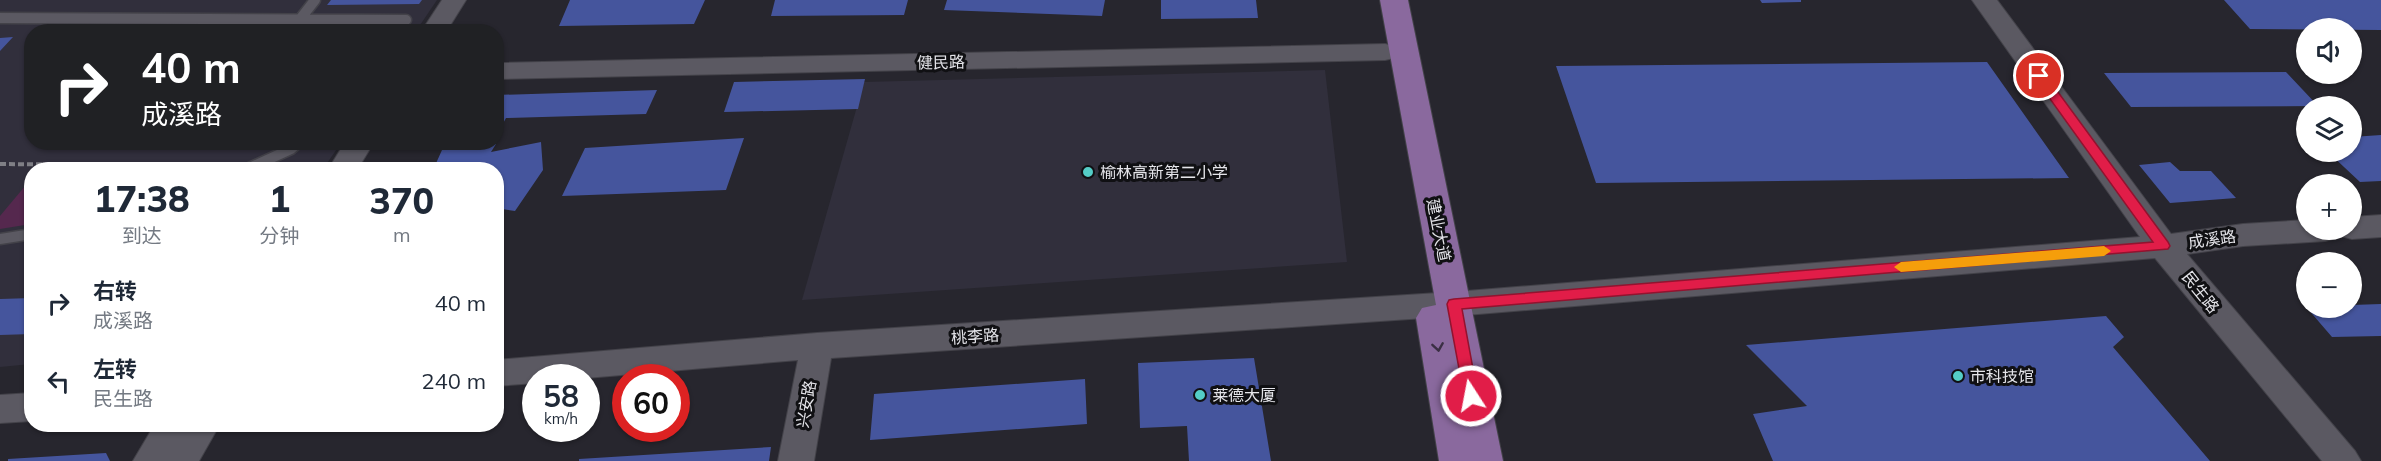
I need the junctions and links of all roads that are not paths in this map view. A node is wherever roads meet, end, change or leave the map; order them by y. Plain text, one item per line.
1 (315, 0) edge
2 (454, 0) edge
3 (474, 0) edge
4 (1376, 0) edge
5 (1394, 0) edge
6 (1984, 0) edge
7 (0, 18) edge
8 (301, 18) junction
9 (403, 24) edge
10 (438, 24) edge
11 (458, 24) edge
12 (1385, 52) junction
13 (504, 71) edge
14 (289, 150) edge
15 (262, 162) edge
16 (2381, 226) edge
17 (2362, 227) edge
18 (2296, 232) edge
19 (24, 235) edge
20 (0, 239) edge
21 (2163, 246) junction
22 (1443, 305) junction
23 (816, 346) junction
24 (504, 372) edge
25 (24, 408) edge
26 (0, 409) edge
27 (169, 432) edge
28 (198, 432) edge
29 (151, 461) edge
30 (180, 461) edge
31 (796, 461) edge
32 (1458, 461) edge
33 (1484, 461) edge
34 (2343, 461) edge

1 - 8 lane
2 - 10 main road
3 - 11 main road
4 - 12 main road, 建业大道
5 - 22 main road, 建业大道
6 - 21 main road, 民生路
7 - 8 lane
8 - 9 lane
12 - 13 main road, 健民路
12 - 22 main road, 建业大道
14 - 15 lane
16 - 17 main road
18 - 21 main road, 成溪路
19 - 20 lane
21 - 22 main road, 成溪路
21 - 34 main road, 民生路
22 - 23 main road, 桃李路
22 -> 32 main road, 建业大道
22 - 33 main road, 建业大道
23 - 24 main road, 桃李路
23 - 31 main road, 兴安路
25 - 26 main road
27 - 29 main road
28 - 30 main road

